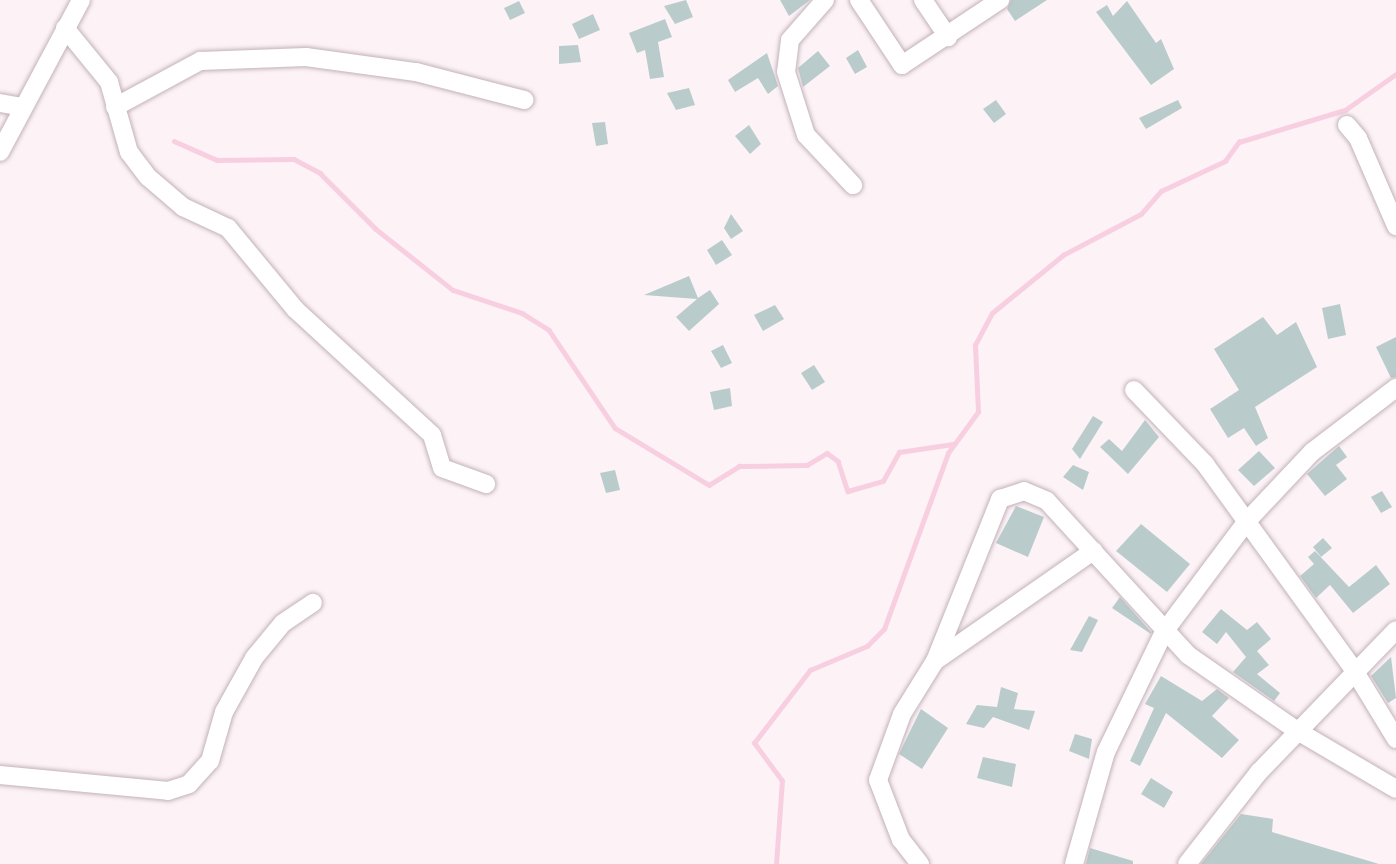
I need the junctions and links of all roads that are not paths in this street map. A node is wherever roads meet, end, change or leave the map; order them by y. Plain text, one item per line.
1 (82, 0) edge
2 (825, 0) edge
3 (859, 0) edge
4 (923, 0) edge
5 (1000, 0) edge
6 (65, 28) junction
7 (948, 37) junction
8 (524, 100) dead end
9 (0, 103) edge
10 (23, 107) junction
11 (115, 107) junction
12 (1347, 125) dead end
13 (0, 152) edge
14 (853, 184) dead end
15 (1396, 226) edge
16 (1396, 388) edge
17 (1134, 390) dead end
18 (486, 484) dead end
19 (1247, 521) junction
20 (1093, 551) junction
21 (313, 603) dead end
22 (1396, 630) edge
23 (1164, 632) junction
24 (935, 661) junction
25 (1354, 670) junction
26 (1296, 730) junction
27 (1396, 739) edge
28 (0, 775) edge
29 (1396, 789) edge
30 (920, 864) edge
31 (1074, 864) edge
32 (1187, 864) edge

1 - 6 street
2 - 14 street
3 - 7 street
4 - 7 street
5 - 7 street
6 - 10 street
6 - 11 street
8 - 11 street
9 - 10 street
10 - 13 street
11 - 18 street
12 - 15 street
16 - 19 street
17 - 19 street
19 - 23 street
19 - 25 street
20 - 23 street
20 - 24 street
20 - 24 street
21 - 28 street
22 - 25 street
23 - 26 street
23 - 31 street
24 - 30 street
25 - 26 street
25 - 27 street
26 - 29 street
26 - 32 street

